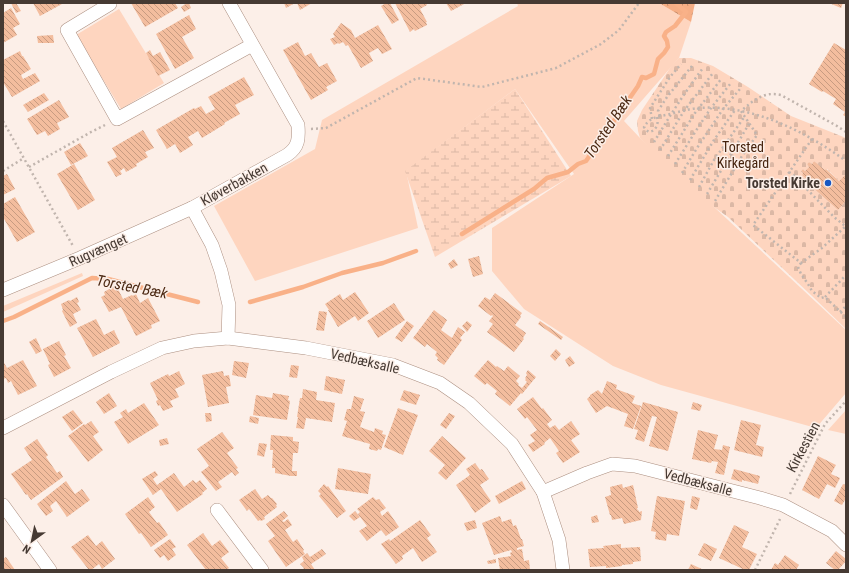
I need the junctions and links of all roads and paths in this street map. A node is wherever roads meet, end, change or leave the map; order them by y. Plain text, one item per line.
1 (229, 3) edge
2 (639, 3) edge
3 (110, 4) dead end
4 (252, 45) junction
5 (681, 64) dead end
6 (692, 66) dead end
7 (703, 68) dead end
8 (713, 73) dead end
9 (722, 78) dead end
10 (732, 83) dead end
11 (740, 89) dead end
12 (699, 108) junction
13 (711, 108) junction
14 (723, 109) junction
15 (735, 110) junction
16 (684, 111) junction
17 (741, 111) junction
18 (670, 114) junction
19 (745, 116) junction
20 (658, 117) junction
21 (116, 119) junction
22 (652, 119) junction
23 (3, 121) edge
24 (749, 124) junction
25 (298, 130) junction
26 (846, 132) edge
27 (812, 139) junction
28 (654, 142) dead end
29 (660, 150) dead end
30 (668, 156) dead end
31 (24, 158) junction
32 (846, 161) edge
33 (676, 164) dead end
34 (29, 167) junction
35 (3, 170) edge
36 (789, 172) junction
37 (682, 173) dead end
38 (690, 180) dead end
39 (699, 187) dead end
40 (707, 194) dead end
41 (715, 201) dead end
42 (192, 208) junction
43 (846, 226) edge
44 (80, 258) junction
45 (801, 263) junction
46 (846, 275) edge
47 (3, 290) edge
48 (825, 297) junction
49 (846, 306) edge
50 (840, 312) junction
51 (846, 317) edge
52 (228, 338) junction
53 (846, 401) edge
54 (3, 428) edge
55 (543, 492) junction
56 (3, 505) edge
57 (783, 505) junction
58 (217, 510) dead end
59 (846, 545) edge
60 (50, 570) edge
61 (262, 570) edge
62 (563, 570) edge
63 (755, 570) edge

1 - 4 street
2 - 25 path
3 - 21 street
4 - 21 street
4 - 25 street
5 - 22 path
6 - 20 path
7 - 18 path
8 - 16 path
9 - 12 path
10 - 13 path
11 - 14 path
12 - 13 path
12 - 16 path
12 - 30 path
13 - 14 path
13 - 33 path
14 - 15 path
14 - 37 path
15 - 17 path
15 - 38 path
16 - 18 path
16 - 29 path
17 - 19 path
17 - 26 path
17 - 27 path
18 - 20 path
18 - 28 path
19 - 24 path
19 - 39 path
20 - 22 path
20 - 22 path
21 - 34 path
23 - 31 path
24 - 40 path
24 - 41 path
25 - 42 street, Kløverbakken
27 - 32 path
27 - 36 path
31 - 34 path
31 - 35 path
34 - 44 path
36 - 43 path
36 - 45 path
42 - 44 street, Rugvænget
42 - 52 street, Kløverbakken
43 - 45 path
44 - 47 street, Rugvænget
45 - 48 path
46 - 48 path
48 - 50 path
49 - 50 path
50 - 51 path
52 - 54 street, Vedbæksalle
52 - 55 street, Vedbæksalle
53 - 57 path, Kirkestien
55 - 57 street, Vedbæksalle
55 - 62 street, Vedbæksalle
56 - 60 street
57 - 59 street, Vedbæksalle
57 - 63 path, Kirkestien
58 - 61 street

